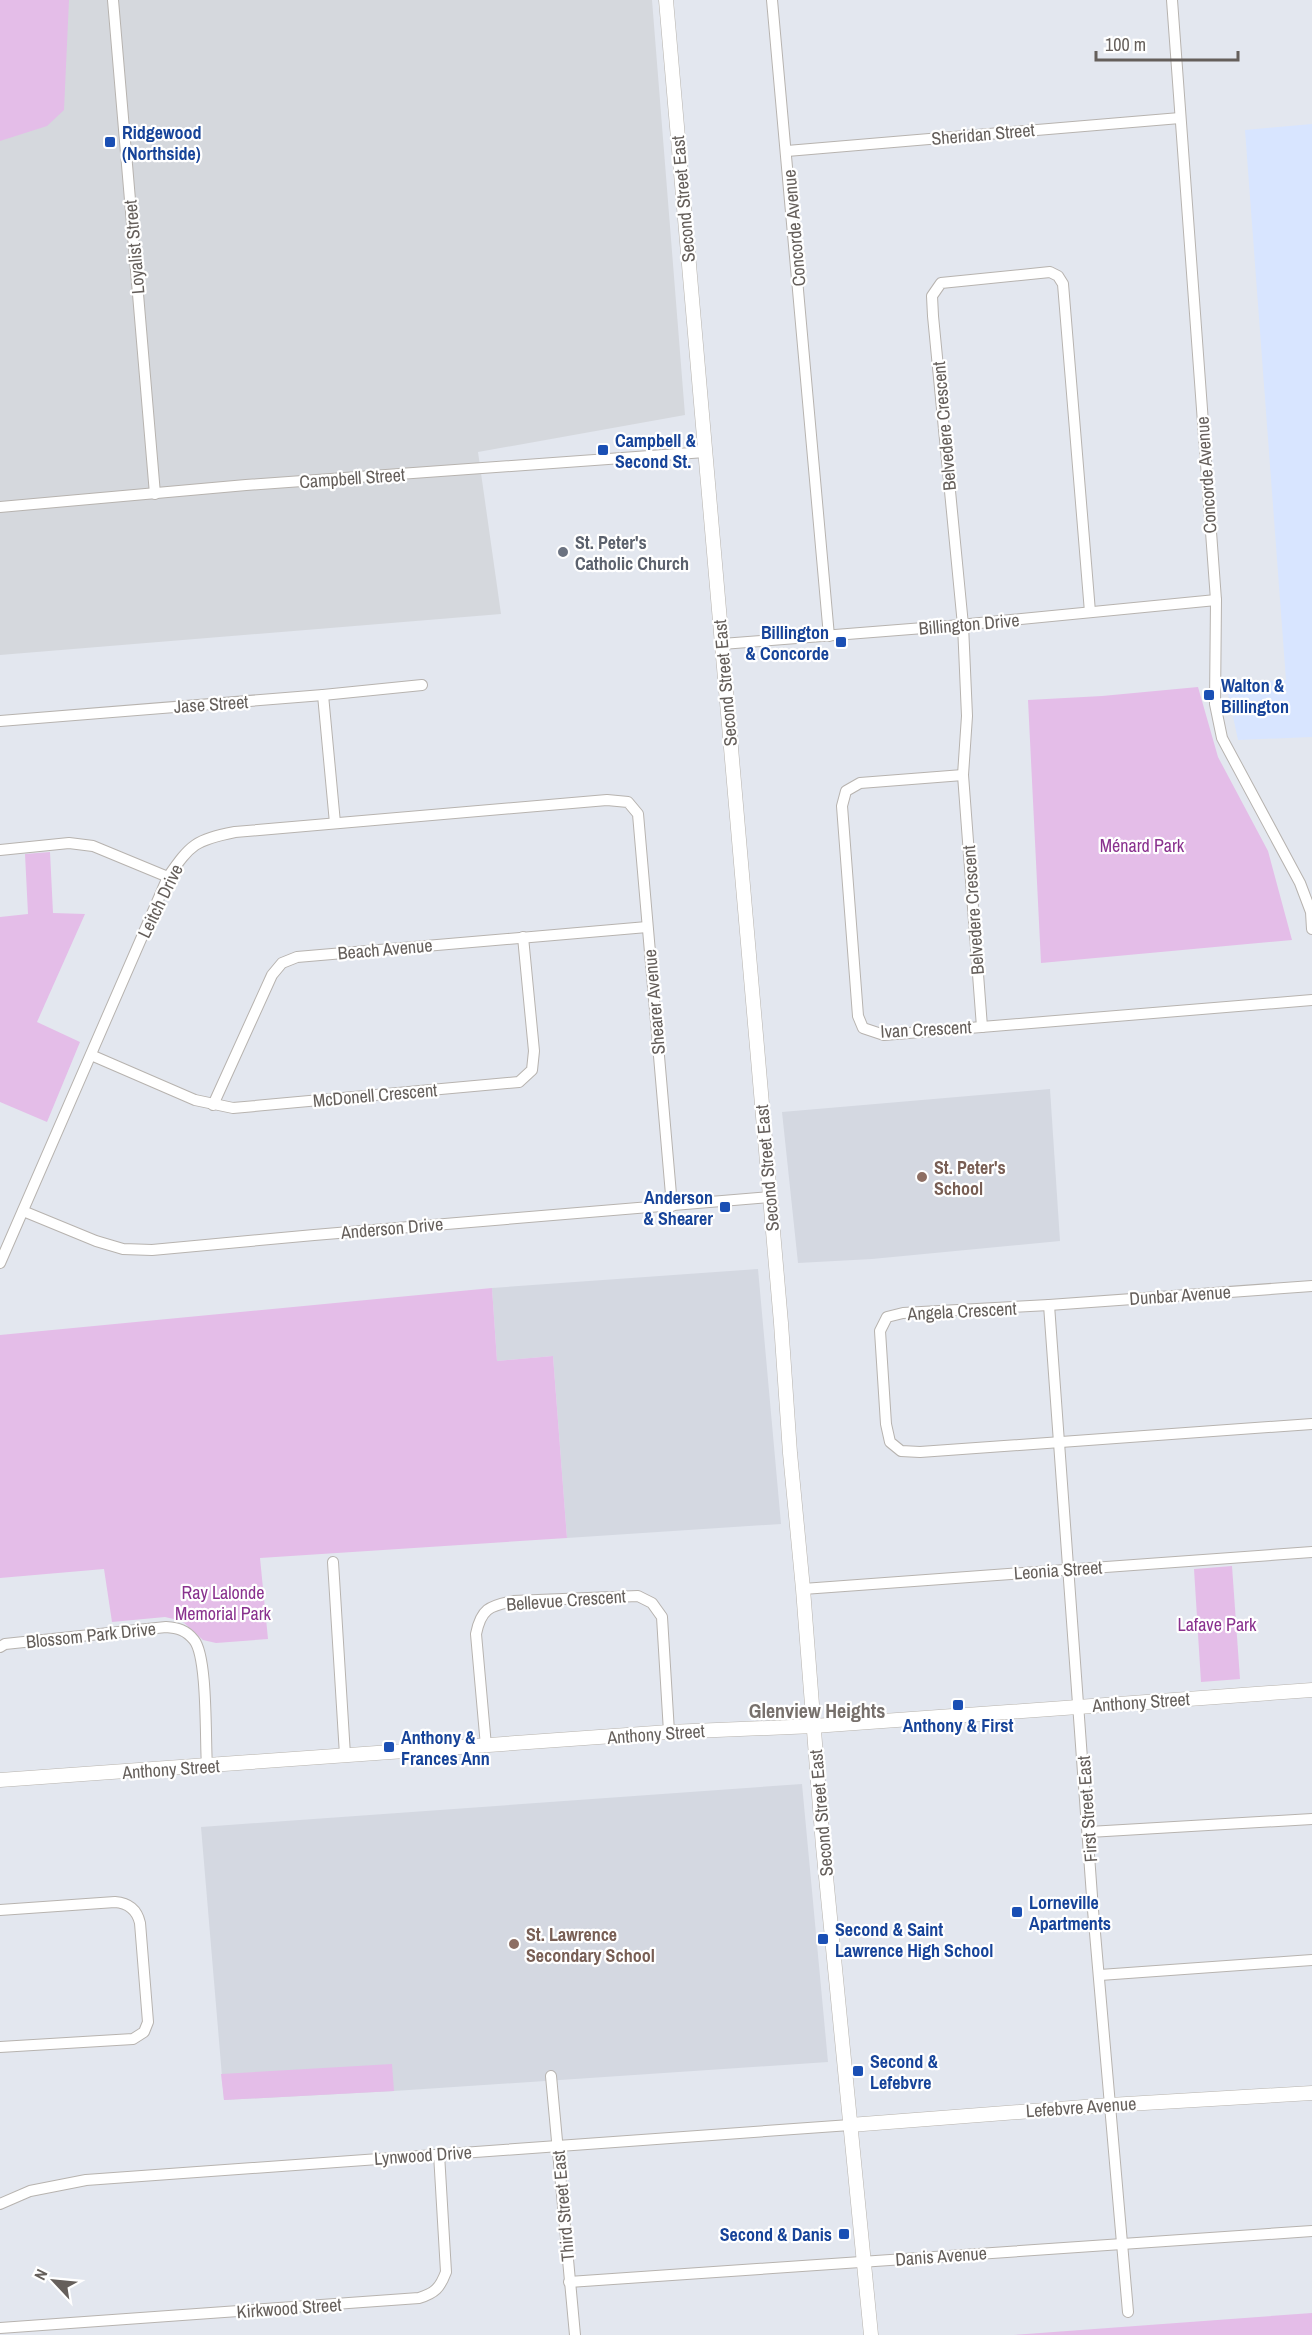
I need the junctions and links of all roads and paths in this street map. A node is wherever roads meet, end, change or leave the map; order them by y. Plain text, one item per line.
1 (113, 0) edge
2 (666, 0) edge
3 (772, 0) edge
4 (1172, 0) edge
5 (1180, 117) junction
6 (787, 151) junction
7 (705, 452) junction
8 (155, 494) junction
9 (0, 507) edge
10 (1216, 600) junction
11 (1090, 612) junction
12 (963, 625) junction
13 (830, 636) junction
14 (722, 644) junction
15 (422, 685) dead end
16 (324, 696) junction
17 (0, 721) edge
18 (963, 775) junction
19 (628, 801) joint
20 (335, 823) junction
21 (0, 850) edge
22 (168, 877) junction
23 (647, 927) junction
24 (1312, 928) edge
25 (523, 938) junction
26 (1312, 1000) edge
27 (982, 1027) junction
28 (91, 1055) junction
29 (213, 1105) junction
30 (769, 1197) junction
31 (672, 1206) junction
32 (23, 1211) junction
33 (0, 1263) edge
34 (1312, 1286) edge
35 (1049, 1305) junction
36 (1312, 1424) edge
37 (1058, 1442) junction
38 (1312, 1552) edge
39 (333, 1562) dead end
40 (1069, 1569) junction
41 (803, 1589) junction
42 (0, 1647) edge
43 (1312, 1690) edge
44 (1079, 1706) junction
45 (814, 1726) junction
46 (669, 1732) junction
47 (486, 1746) junction
48 (345, 1755) junction
49 (207, 1766) junction
50 (0, 1780) edge
51 (1312, 1819) edge
52 (1089, 1832) junction
53 (0, 1910) edge
54 (1312, 1960) edge
55 (1100, 1975) junction
56 (0, 2047) edge
57 (550, 2076) dead end
58 (1312, 2093) edge
59 (1110, 2104) junction
60 (850, 2125) junction
61 (558, 2145) junction
62 (439, 2154) junction
63 (0, 2204) edge
64 (1312, 2231) edge
65 (1122, 2244) junction
66 (864, 2261) junction
67 (569, 2282) junction
68 (1128, 2312) dead end
69 (0, 2328) edge
70 (575, 2335) edge
71 (871, 2335) edge

1 - 8 street, Loyalist Street
2 - 7 main road, Second Street East
3 - 6 street, Concorde Avenue
4 - 5 street, Concorde Avenue
5 - 6 street, Sheridan Street
5 - 10 street, Concorde Avenue
6 - 13 street, Concorde Avenue
7 - 8 street, Campbell Street
7 - 14 main road, Second Street East
8 - 9 street, Campbell Street
10 - 11 street, Billington Drive
10 - 24 street, Concorde Avenue
11 - 12 street, Billington Drive
11 - 12 street, Belvedere Crescent
12 - 13 street, Billington Drive
12 - 18 street, Belvedere Crescent
13 - 14 street, Billington Drive
14 - 30 main road, Second Street East
15 - 16 street, Jase Street
16 - 17 street, Jase Street
16 - 20 street
18 - 27 street, Belvedere Crescent
18 - 27 street, Ivan Crescent
19 - 20 street, Leitch Drive
19 - 23 street, Shearer Avenue
20 - 22 street, Leitch Drive
21 - 22 street
22 - 28 street, Leitch Drive
23 - 25 street, Beach Avenue
23 - 31 street, Shearer Avenue
25 - 29 street, Beach Avenue
25 - 29 street, McDonell Crescent
26 - 27 street, Ivan Crescent
28 - 29 street, McDonell Crescent
28 - 32 street, Leitch Drive
30 - 31 street, Anderson Drive
30 - 41 main road, Second Street East
31 - 32 street, Anderson Drive
32 - 33 street, Leitch Drive
34 - 35 street, Dunbar Avenue
35 - 37 street, First Street East
35 - 37 street, Angela Crescent
36 - 37 street
37 - 40 street, First Street East
38 - 40 street, Leonia Street
39 - 48 street
40 - 41 street, Leonia Street
40 - 44 street, First Street East
41 - 45 main road, Second Street East
42 - 49 street, Blossom Park Drive
43 - 44 main road, Anthony Street
44 - 45 main road, Anthony Street
44 - 52 street, First Street East
45 - 46 main road, Anthony Street
45 - 60 main road, Second Street East
46 - 47 main road, Anthony Street
46 - 47 street, Bellevue Crescent
47 - 48 main road, Anthony Street
48 - 49 main road, Anthony Street
49 - 50 main road, Anthony Street
51 - 52 street
52 - 55 street, First Street East
53 - 56 street
54 - 55 street
55 - 59 street, First Street East
57 - 61 street, Third Street East
58 - 59 main road, Lefebvre Avenue
59 - 60 main road, Lefebvre Avenue
59 - 65 street, First Street East
60 - 61 street, Lynwood Drive
60 - 66 main road, Second Street East
61 - 62 street, Lynwood Drive
61 - 67 street, Third Street East
62 - 63 street, Lynwood Drive
62 - 69 street, Kirkwood Street
64 - 65 street, Danis Avenue
65 - 66 street, Danis Avenue
65 - 68 street, First Street East
66 - 67 street, Danis Avenue
66 - 71 main road, Second Street East
67 - 70 street, Third Street East

